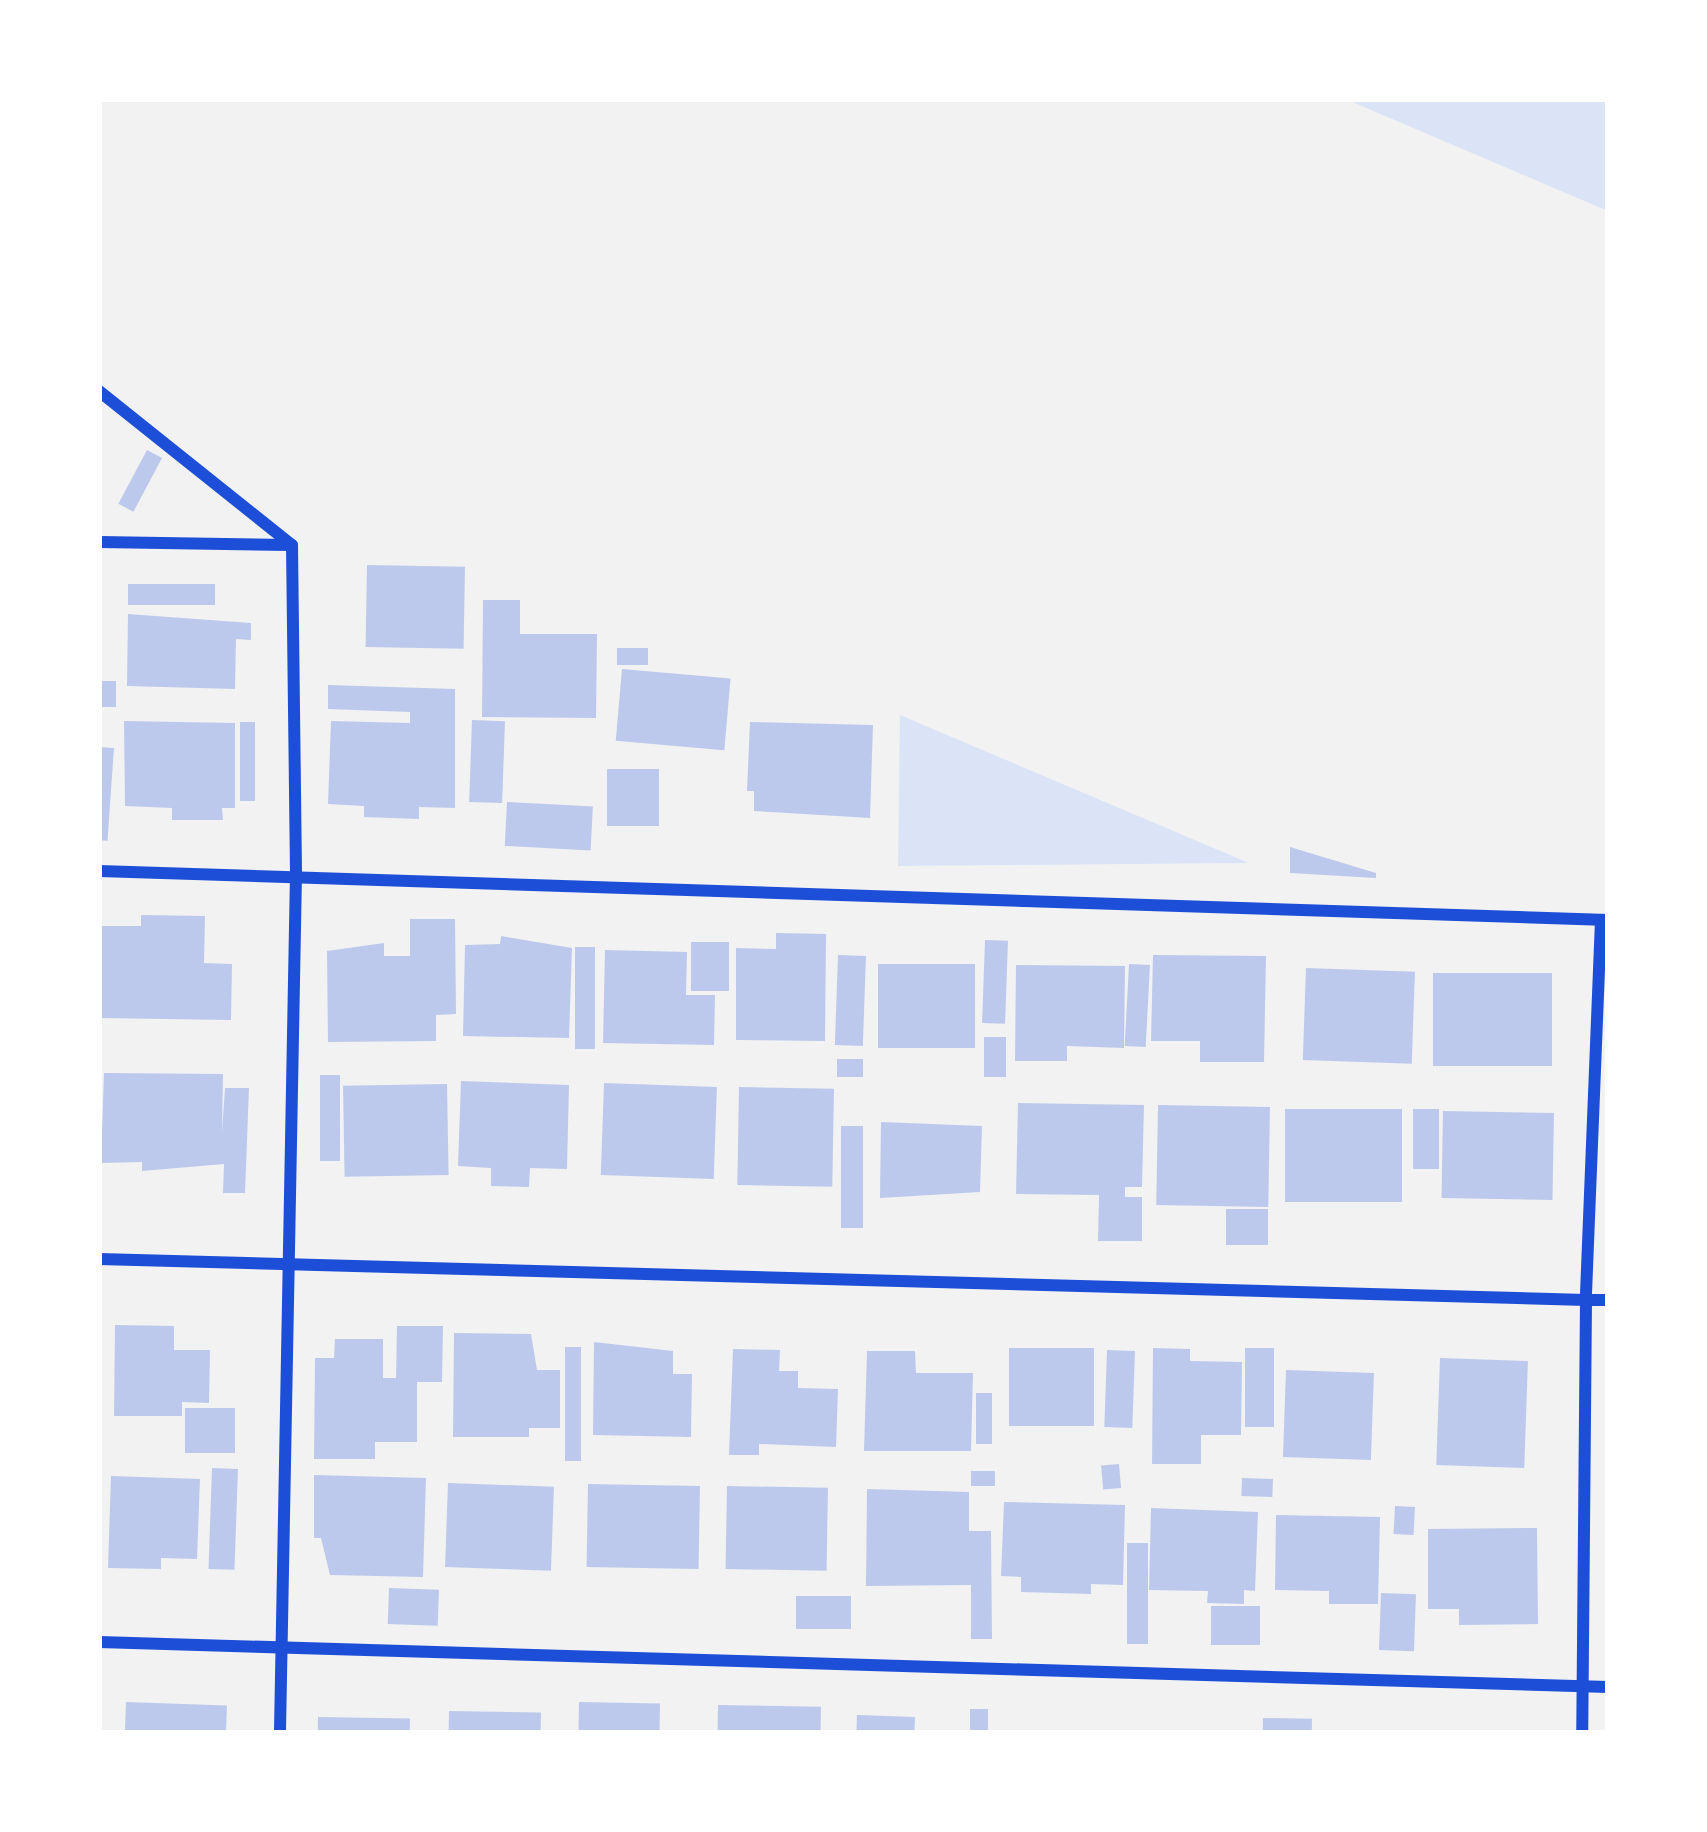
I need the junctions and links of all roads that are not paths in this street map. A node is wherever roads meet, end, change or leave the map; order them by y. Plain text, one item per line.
1 (99, 391) edge
2 (99, 542) edge
3 (292, 545) junction
4 (99, 871) edge
5 (296, 874) junction
6 (1605, 920) edge
7 (99, 1258) edge
8 (284, 1261) junction
9 (1586, 1300) junction
10 (1608, 1300) edge
11 (99, 1642) edge
12 (284, 1647) junction
13 (1584, 1686) junction
14 (1608, 1687) edge
15 (280, 1733) edge
16 (1582, 1733) edge

1 - 3 street
2 - 3 street
3 - 5 street
4 - 5 street
5 - 6 street
5 - 8 street
6 - 9 street
7 - 8 street
8 - 9 street
8 - 12 street
9 - 10 street
9 - 13 street
11 - 12 street
12 - 13 street
12 - 15 street
13 - 14 street
13 - 16 street

